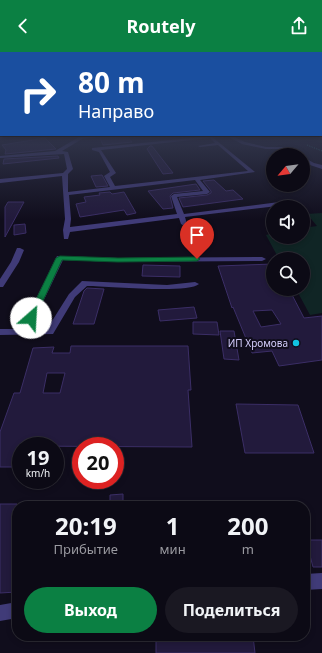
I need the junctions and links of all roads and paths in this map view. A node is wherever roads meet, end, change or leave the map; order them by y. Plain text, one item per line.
1 (69, 164) edge
2 (108, 164) edge
3 (243, 164) edge
4 (312, 164) edge
5 (322, 167) edge
6 (65, 174) junction
7 (197, 179) junction
8 (0, 181) edge
9 (114, 189) junction
10 (66, 194) junction
11 (266, 205) edge
12 (180, 215) junction
13 (184, 224) dead end
14 (66, 230) junction
15 (66, 238) dead end
16 (20, 250) dead end
17 (262, 259) dead end
18 (1, 281) edge
19 (195, 284) dead end
20 (0, 332) edge
21 (24, 332) junction
22 (322, 581) edge
23 (310, 582) edge
24 (12, 611) edge
25 (0, 613) edge

1 - 6 street
2 - 9 street
3 - 7 street
4 - 5 street
6 - 8 street
6 - 10 street
7 - 9 street
7 - 12 street
9 - 10 street
10 - 14 street
11 - 12 street
12 - 13 street
12 - 14 street
14 - 15 street
16 - 18 street
17 - 21 street
19 - 21 street
20 - 21 street
22 - 23 street
24 - 25 street

